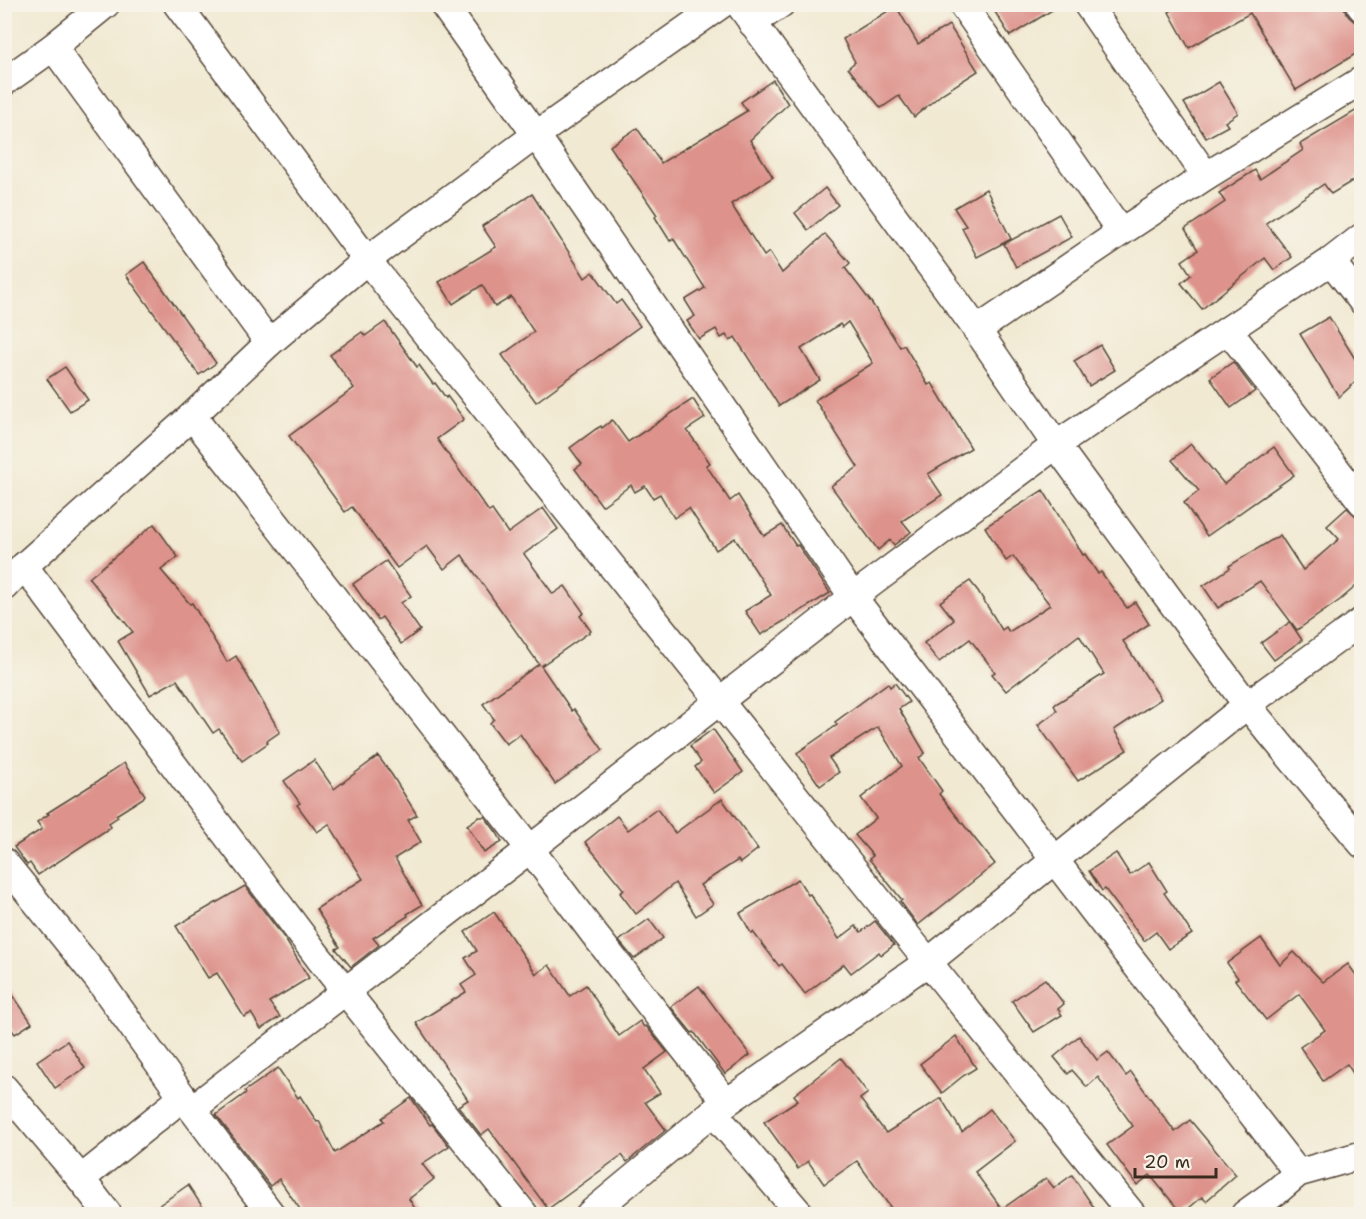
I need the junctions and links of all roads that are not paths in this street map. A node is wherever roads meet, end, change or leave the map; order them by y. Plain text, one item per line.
1 (177, 4) edge
2 (443, 4) edge
3 (722, 4) edge
4 (781, 4) edge
5 (962, 4) edge
6 (1088, 4) edge
7 (98, 7) edge
8 (745, 14) edge
9 (53, 46) junction
10 (1362, 80) edge
11 (4, 82) edge
12 (536, 135) junction
13 (1206, 176) junction
14 (1121, 232) junction
15 (1362, 237) edge
16 (367, 260) junction
17 (1331, 261) junction
18 (1362, 300) edge
19 (977, 330) junction
20 (1228, 330) junction
21 (269, 343) junction
22 (192, 416) junction
23 (1056, 445) junction
24 (1362, 502) edge
25 (24, 566) junction
26 (4, 587) edge
27 (853, 597) junction
28 (1362, 621) edge
29 (719, 702) junction
30 (1246, 705) junction
31 (1362, 844) edge
32 (530, 849) junction
33 (1055, 860) junction
34 (4, 862) edge
35 (928, 962) junction
36 (345, 990) junction
37 (4, 1088) edge
38 (188, 1103) junction
39 (720, 1107) junction
40 (1362, 1155) edge
41 (1298, 1173) junction
42 (81, 1179) junction
43 (108, 1215) edge
44 (271, 1215) edge
45 (524, 1215) edge
46 (590, 1215) edge
47 (800, 1215) edge
48 (1132, 1215) edge
49 (1245, 1215) edge

1 - 16 street
2 - 12 street
3 - 12 street
4 - 8 street
5 - 14 street
6 - 13 street
7 - 9 street
8 - 19 street
9 - 11 street
9 - 21 street
10 - 13 street
12 - 16 street
12 - 27 street
13 - 14 street
14 - 19 street
15 - 17 street
16 - 21 street
16 - 29 street
17 - 18 street
17 - 20 street
19 - 23 street
20 - 23 street
20 - 24 street
21 - 22 street
22 - 25 street
22 - 32 street
23 - 27 street
23 - 30 street
25 - 26 street
25 - 36 street
27 - 29 street
27 - 33 street
28 - 30 street
29 - 32 street
29 - 35 street
30 - 31 street
30 - 33 street
32 - 36 street
32 - 39 street
33 - 35 street
33 - 41 street
34 - 38 street
35 - 39 street
35 - 48 street
36 - 38 street
36 - 45 street
37 - 42 street
38 - 42 street
38 - 44 street
39 - 46 street
39 - 47 street
40 - 41 street
41 - 49 street
42 - 43 street

